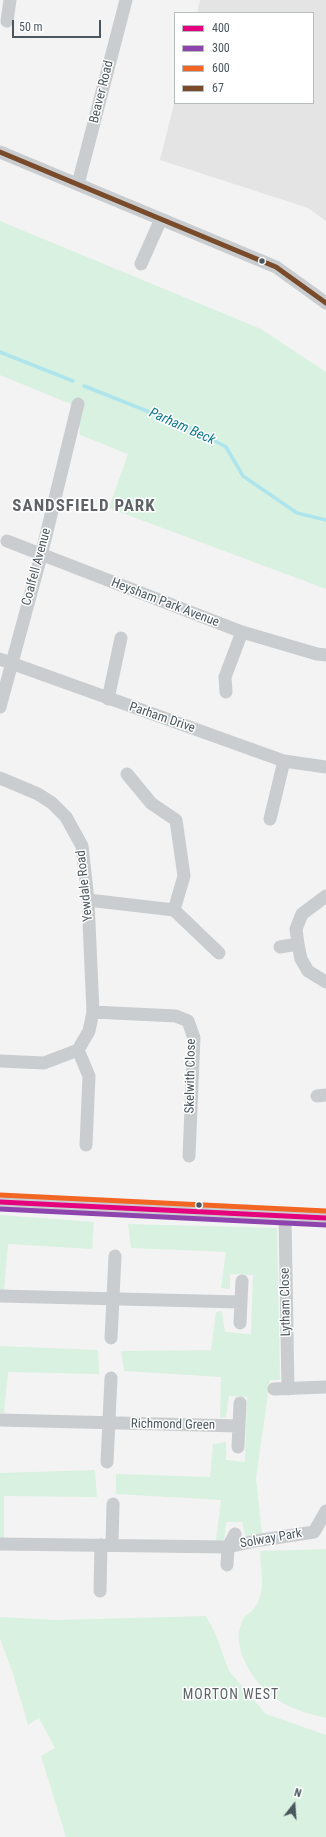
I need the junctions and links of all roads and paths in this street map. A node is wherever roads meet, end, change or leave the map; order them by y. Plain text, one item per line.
1 (10, 0) edge
2 (126, 0) edge
3 (7, 21) dead end
4 (0, 152) edge
5 (78, 184) junction
6 (160, 219) junction
7 (141, 264) dead end
8 (326, 303) edge
9 (78, 404) dead end
10 (7, 541) dead end
11 (41, 556) junction
12 (242, 632) junction
13 (121, 638) dead end
14 (326, 655) edge
15 (6, 661) edge
16 (226, 692) dead end
17 (108, 699) junction
18 (0, 706) edge
19 (284, 761) junction
20 (326, 767) edge
21 (127, 774) dead end
22 (0, 778) edge
23 (270, 819) dead end
24 (326, 896) edge
25 (88, 900) junction
26 (174, 910) junction
27 (298, 944) junction
28 (280, 947) dead end
29 (219, 953) dead end
30 (326, 982) edge
31 (93, 1012) junction
32 (78, 1050) junction
33 (0, 1061) edge
34 (86, 1145) dead end
35 (189, 1156) dead end
36 (0, 1202) edge
37 (285, 1216) junction
38 (326, 1218) edge
39 (115, 1256) dead end
40 (242, 1281) dead end
41 (0, 1296) edge
42 (112, 1299) junction
43 (241, 1302) junction
44 (240, 1323) dead end
45 (111, 1338) dead end
46 (111, 1378) dead end
47 (326, 1387) edge
48 (288, 1388) junction
49 (274, 1389) dead end
50 (240, 1403) dead end
51 (0, 1420) edge
52 (108, 1423) junction
53 (239, 1426) junction
54 (238, 1447) dead end
55 (107, 1462) dead end
56 (113, 1504) dead end
57 (326, 1511) edge
58 (235, 1534) dead end
59 (0, 1544) edge
60 (106, 1545) junction
61 (228, 1547) junction
62 (227, 1565) dead end
63 (100, 1591) dead end

1 - 3 street
2 - 5 street, Beaver Road
4 - 5 street
5 - 6 street
6 - 7 street
6 - 8 street
9 - 11 street, Coalfell Avenue
10 - 11 street, Heysham Park Avenue
11 - 12 street, Heysham Park Avenue
11 - 15 street, Coalfell Avenue
12 - 14 street, Heysham Park Avenue
12 - 16 street
13 - 17 street
15 - 17 street, Parham Drive
15 - 18 street, Coalfell Avenue
17 - 19 street, Parham Drive
19 - 20 street, Parham Drive
19 - 23 street
21 - 26 street
22 - 25 street, Yewdale Road
24 - 27 street
25 - 26 street
25 - 31 street, Yewdale Road
26 - 29 street
27 - 28 street
27 - 30 street
31 - 32 street, Yewdale Road
31 - 35 street, Skelwith Close
32 - 33 street
32 - 34 street
36 - 37 street
37 - 38 street
37 - 48 street, Lytham Close
39 - 42 street
40 - 43 street
41 - 42 street
42 - 43 street
42 - 45 street
43 - 44 street
46 - 52 street
47 - 48 street
48 - 49 street
50 - 53 street
51 - 52 street, Richmond Green
52 - 53 street, Richmond Green
52 - 55 street
53 - 54 street
56 - 60 street
57 - 61 street, Solway Park
58 - 61 street
59 - 60 street
60 - 61 street
60 - 63 street
61 - 62 street

